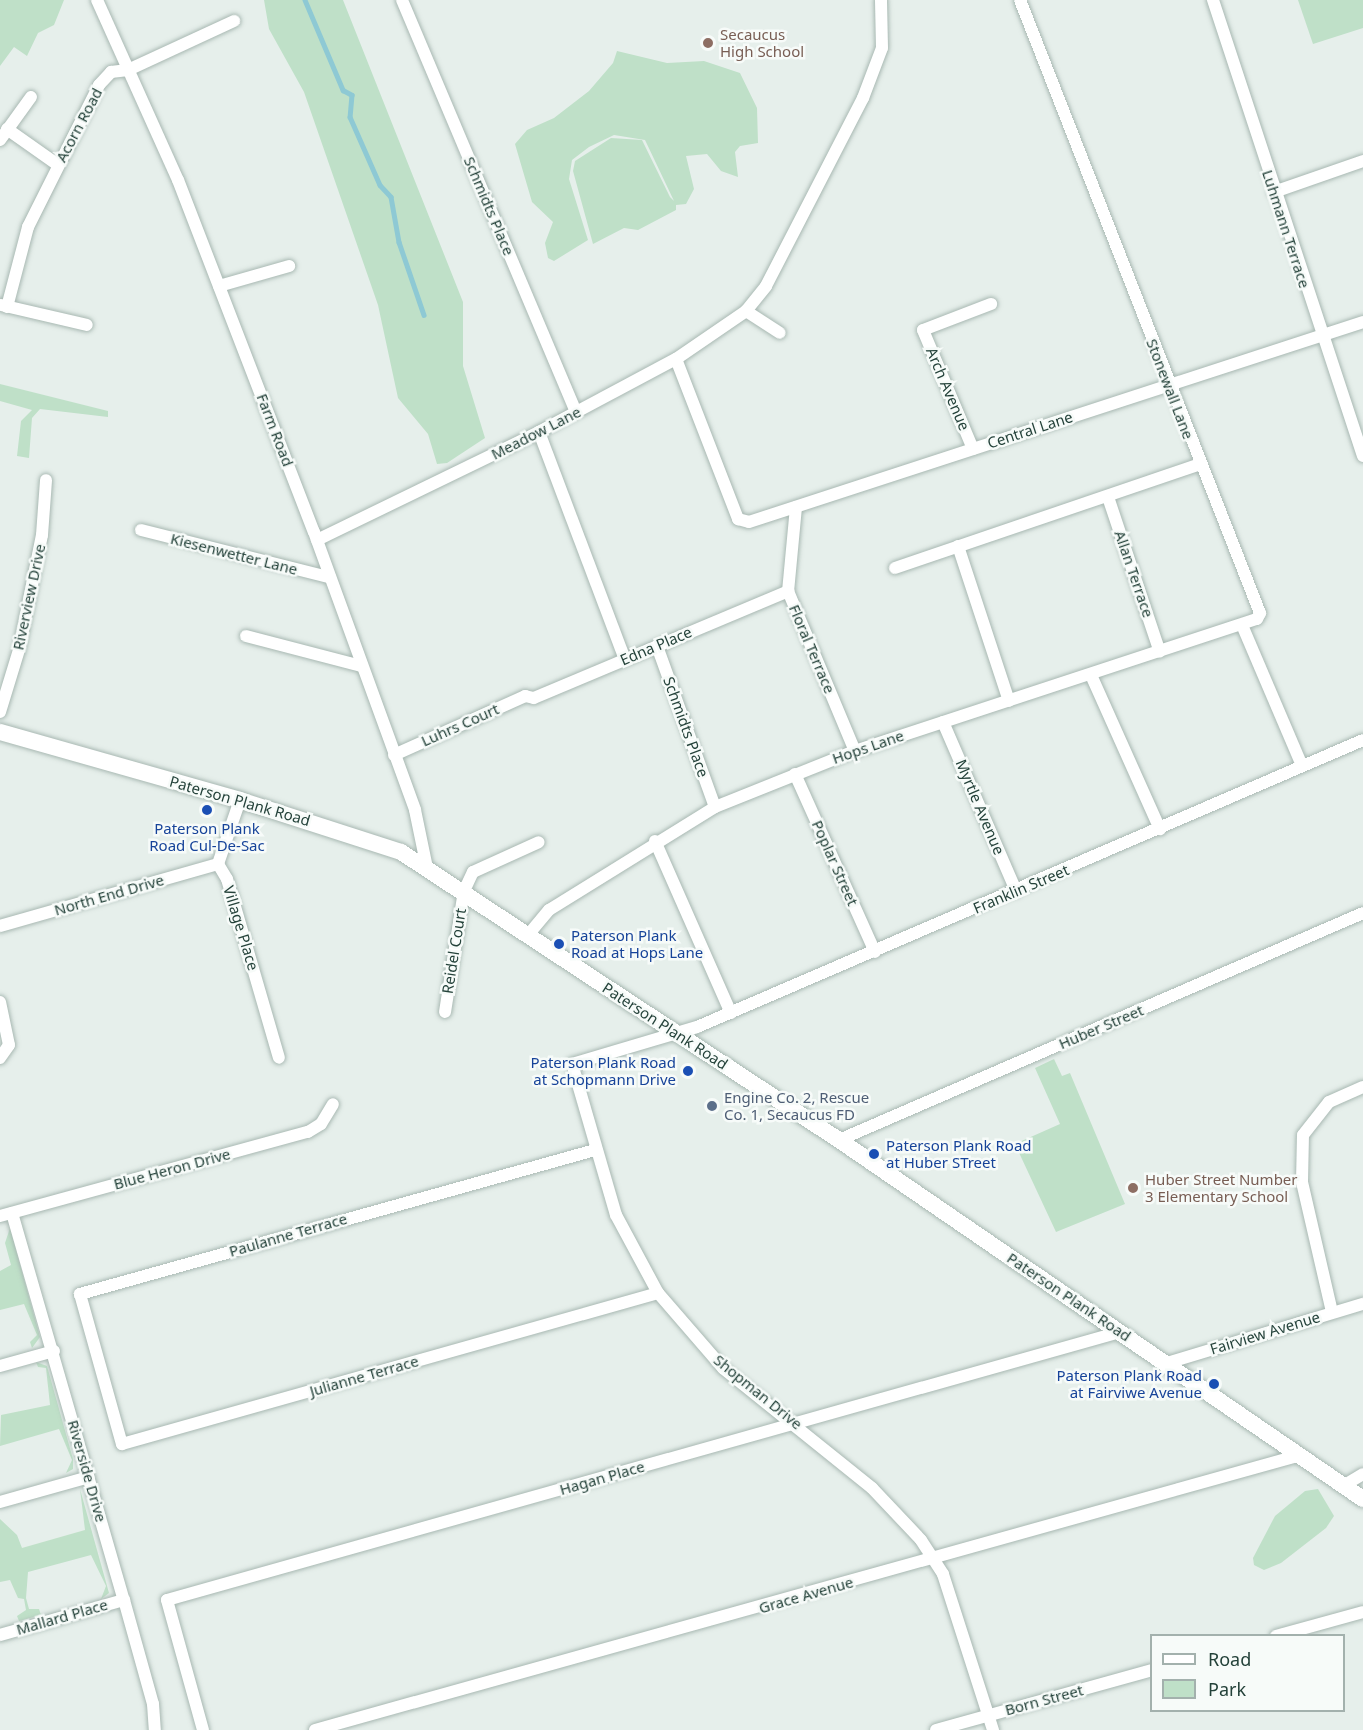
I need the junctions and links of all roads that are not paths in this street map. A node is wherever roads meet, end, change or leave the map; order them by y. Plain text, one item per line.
1 (97, 0) edge
2 (402, 0) edge
3 (881, 0) edge
4 (1020, 0) edge
5 (1213, 0) edge
6 (234, 21) dead end
7 (128, 70) junction
8 (31, 97) dead end
9 (4, 135) edge
10 (1363, 161) edge
11 (58, 165) junction
12 (1274, 192) junction
13 (289, 266) dead end
14 (219, 286) junction
15 (991, 304) dead end
16 (3, 306) edge
17 (746, 311) junction
18 (1363, 322) edge
19 (87, 325) dead end
20 (780, 333) dead end
21 (1320, 335) junction
22 (676, 359) junction
23 (1168, 385) junction
24 (576, 412) junction
25 (539, 432) junction
26 (973, 449) junction
27 (1363, 456) edge
28 (1200, 465) junction
29 (46, 480) dead end
30 (1108, 496) junction
31 (795, 507) junction
32 (141, 530) dead end
33 (317, 540) junction
34 (958, 546) junction
35 (896, 568) dead end
36 (328, 577) junction
37 (788, 591) junction
38 (1242, 625) junction
39 (246, 636) dead end
40 (657, 646) junction
41 (1160, 652) junction
42 (625, 659) junction
43 (361, 666) junction
44 (1091, 675) junction
45 (525, 696) joint
46 (1009, 701) junction
47 (0, 712) edge
48 (944, 722) junction
49 (0, 732) edge
50 (1363, 740) edge
51 (855, 751) junction
52 (394, 755) junction
53 (1302, 766) junction
54 (795, 774) junction
55 (240, 800) junction
56 (715, 807) junction
57 (1160, 829) junction
58 (655, 841) junction
59 (539, 842) dead end
60 (218, 864) junction
61 (427, 868) junction
62 (464, 891) junction
63 (1016, 891) junction
64 (1363, 913) edge
65 (0, 926) edge
66 (528, 935) junction
67 (875, 952) junction
68 (0, 1002) edge
69 (445, 1011) dead end
70 (731, 1013) junction
71 (677, 1035) junction
72 (0, 1058) edge
73 (279, 1058) dead end
74 (1363, 1087) edge
75 (333, 1104) dead end
76 (839, 1140) junction
77 (595, 1150) junction
78 (6, 1215) edge
79 (658, 1293) junction
80 (1363, 1304) edge
81 (1332, 1312) junction
82 (1120, 1332) junction
83 (54, 1351) junction
84 (1167, 1363) junction
85 (0, 1366) edge
86 (107, 1392) joint
87 (794, 1422) junction
88 (1297, 1456) junction
89 (1363, 1474) edge
90 (89, 1477) junction
91 (1343, 1486) junction
92 (1363, 1499) edge
93 (0, 1502) edge
94 (934, 1559) junction
95 (124, 1600) junction
96 (1363, 1611) edge
97 (1280, 1634) edge
98 (0, 1635) edge
99 (1150, 1671) edge
100 (988, 1715) junction
101 (155, 1730) edge
102 (203, 1730) edge
103 (315, 1730) edge
104 (936, 1730) edge
105 (993, 1730) edge

1 - 7 street, Farm Road
2 - 24 street, Schmidts Place
3 - 17 street, Meadow Lane
4 - 23 street, Stonewall Lane
5 - 12 street, Luhmann Terrace
6 - 7 street, Acorn Road
7 - 11 street, Acorn Road
7 - 14 street, Farm Road
8 - 9 street
9 - 11 street
10 - 12 street
11 - 16 street, Acorn Road
12 - 21 street, Luhmann Terrace
13 - 14 street
14 - 33 street, Farm Road
15 - 26 street, Arch Avenue
16 - 19 street
17 - 20 street
17 - 22 street, Meadow Lane
18 - 21 street, Central Lane
21 - 23 street, Central Lane
21 - 27 street, Luhmann Terrace
22 - 24 street, Meadow Lane
22 - 31 street, Central Lane
23 - 26 street, Central Lane
23 - 28 street, Stonewall Lane
24 - 25 street, Meadow Lane
25 - 33 street, Meadow Lane
25 - 42 street
26 - 31 street, Central Lane
28 - 30 street
28 - 38 street, Stonewall Lane
29 - 47 street, Riverview Drive
30 - 34 street
30 - 41 street, Allan Terrace
31 - 37 street, Floral Terrace
32 - 36 street, Kiesenwetter Lane
33 - 36 street, Farm Road
34 - 35 street
34 - 46 street
36 - 43 street, Farm Road
37 - 40 street, Edna Place
37 - 51 street, Floral Terrace
38 - 41 street, Hops Lane
38 - 53 street
39 - 43 street
40 - 42 street, Edna Place
40 - 56 street, Schmidts Place
41 - 44 street, Hops Lane
42 - 45 street, Edna Place
43 - 52 street, Farm Road
44 - 46 street, Hops Lane
44 - 57 street
45 - 52 street, Luhrs Court
46 - 48 street, Hops Lane
48 - 51 street, Hops Lane
48 - 63 street, Myrtle Avenue
49 - 55 street, Paterson Plank Road
50 - 53 street, Franklin Street
51 - 54 street, Hops Lane
52 - 61 street, Farm Road
53 - 57 street, Franklin Street
54 - 56 street, Hops Lane
54 - 67 street, Poplar Street
55 - 60 street
55 - 61 street, Paterson Plank Road
56 - 58 street, Hops Lane
57 - 63 street, Franklin Street
58 - 66 street, Hops Lane
58 - 70 street
59 - 62 street
60 - 65 street, North End Drive
60 - 73 street, Village Place
61 - 62 street, Paterson Plank Road
62 - 66 street, Paterson Plank Road
62 - 69 street, Reidel Court
63 - 67 street, Franklin Street
64 - 76 street, Huber Street
66 - 71 street, Paterson Plank Road
67 - 70 street, Franklin Street
68 - 72 street
70 - 71 street, Franklin Street
71 - 76 street, Paterson Plank Road
71 - 77 street, Shopman Drive
74 - 81 street
75 - 78 street, Blue Heron Drive
76 - 82 street, Paterson Plank Road
77 - 79 street, Shopman Drive
77 - 86 street, Paulanne Terrace
78 - 83 street, Riverside Drive
79 - 86 street, Julianne Terrace
79 - 87 street, Shopman Drive
80 - 81 street, Fairview Avenue
81 - 84 street, Fairview Avenue
82 - 84 street, Paterson Plank Road
82 - 87 street, Hagan Place
83 - 85 street
83 - 90 street, Riverside Drive
84 - 88 street, Paterson Plank Road
87 - 94 street, Shopman Drive
87 - 102 street, Hagan Place
88 - 91 street, Paterson Plank Road
88 - 94 street, Grace Avenue
89 - 91 street
90 - 93 street
90 - 95 street, Riverside Drive
91 - 92 street, Paterson Plank Road
94 - 100 street, Shopman Drive
94 - 103 street, Grace Avenue
95 - 98 street, Mallard Place
95 - 101 street, Riverside Drive
96 - 97 street
99 - 100 street, Born Street
100 - 104 street, Born Street
100 - 105 street, Shopman Drive

